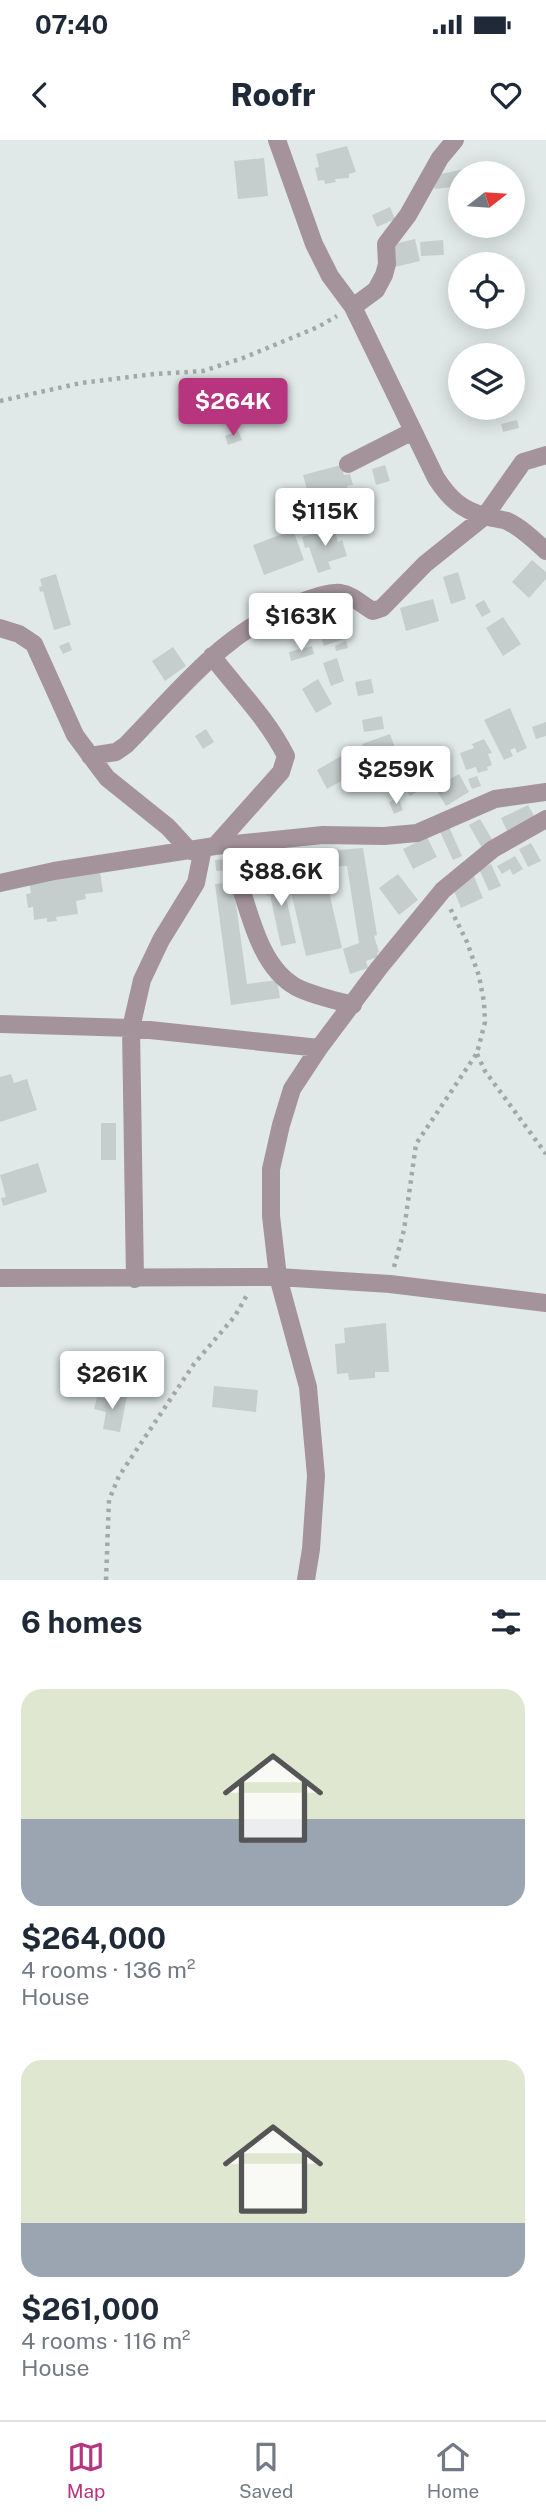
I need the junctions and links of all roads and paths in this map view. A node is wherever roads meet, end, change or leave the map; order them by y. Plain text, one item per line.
1 (277, 140) edge
2 (455, 140) edge
3 (353, 307) junction
4 (0, 401) edge
5 (413, 430) junction
6 (546, 454) edge
7 (348, 464) dead end
8 (485, 516) junction
9 (546, 551) edge
10 (0, 628) edge
11 (212, 656) junction
12 (90, 756) junction
13 (546, 792) edge
14 (546, 819) edge
15 (203, 848) junction
16 (238, 879) dead end
17 (0, 883) edge
18 (443, 890) junction
19 (353, 1004) junction
20 (0, 1024) edge
21 (131, 1028) junction
22 (319, 1048) junction
23 (477, 1054) junction
24 (546, 1154) edge
25 (0, 1278) edge
26 (278, 1278) junction
27 (135, 1279) junction
28 (257, 1279) junction
29 (390, 1284) junction
30 (546, 1303) edge
31 (106, 1580) edge
32 (306, 1580) edge

1 - 3 street
2 - 3 street
3 - 4 path
3 - 5 street
5 - 7 street
5 - 8 street
6 - 8 street
8 - 9 street
8 - 11 street
10 - 12 street
11 - 12 street
11 - 15 street
12 - 15 street
13 - 15 street
14 - 18 street
15 - 17 street
15 - 21 street
16 - 19 street
18 - 19 street
18 - 23 path
19 - 22 street
20 - 21 street
21 - 22 street
21 - 27 street
22 - 26 street
23 - 24 path
23 - 29 path
25 - 27 street
26 - 28 street
26 - 29 street
26 - 32 street
27 - 28 street
28 - 31 path
29 - 30 street

